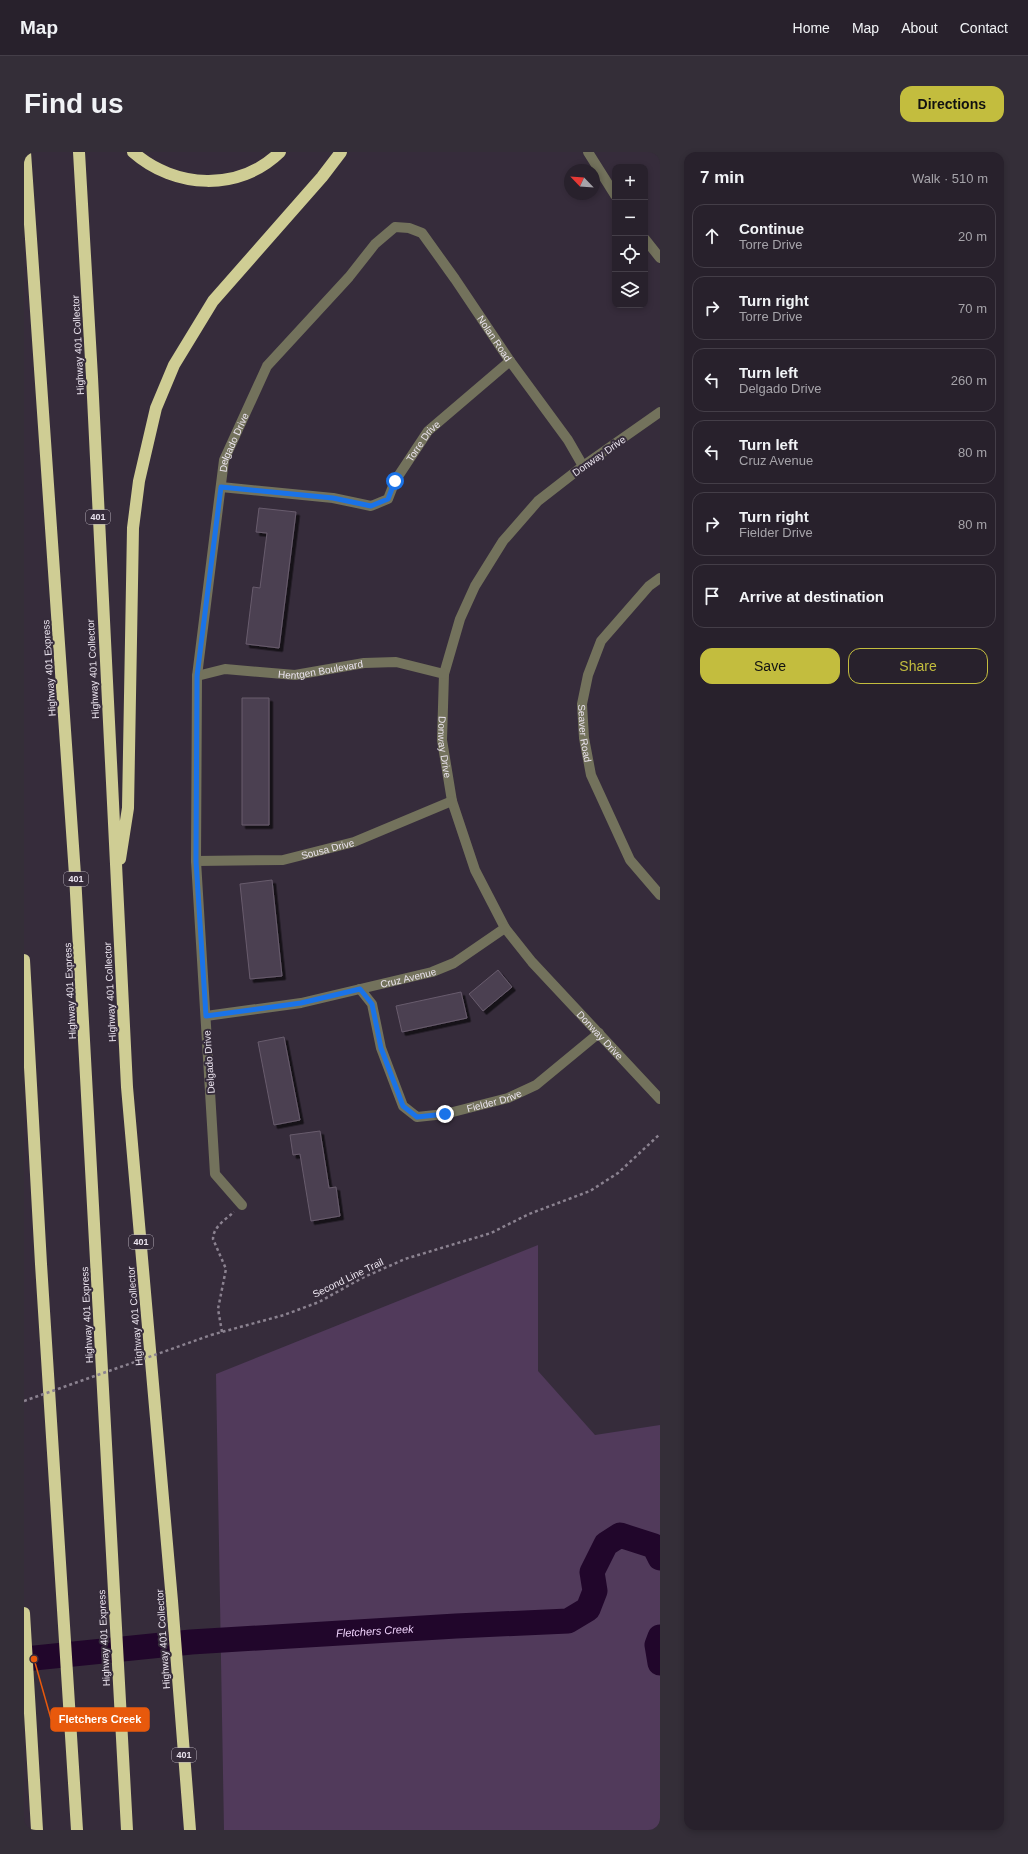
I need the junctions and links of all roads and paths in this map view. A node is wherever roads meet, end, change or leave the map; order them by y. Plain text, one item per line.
1 (25, 152) edge
2 (79, 152) edge
3 (133, 152) edge
4 (280, 152) edge
5 (341, 152) edge
6 (588, 152) edge
7 (612, 190) edge
8 (395, 227) joint
9 (648, 243) edge
10 (660, 258) edge
11 (510, 361) junction
12 (660, 412) edge
13 (583, 466) junction
14 (221, 487) junction
15 (660, 578) edge
16 (444, 674) junction
17 (197, 676) junction
18 (452, 802) junction
19 (196, 861) junction
20 (116, 882) junction
21 (660, 895) edge
22 (505, 928) junction
23 (24, 960) edge
24 (360, 989) junction
25 (206, 1016) junction
26 (599, 1033) junction
27 (660, 1098) edge
28 (660, 1134) edge
29 (242, 1205) joint
30 (222, 1332) junction
31 (24, 1401) edge
32 (24, 1613) edge
33 (24, 1617) edge
34 (37, 1830) edge
35 (77, 1830) edge
36 (127, 1830) edge
37 (190, 1830) edge

1 - 36 highway, Highway 401 Express / 401
2 - 20 highway, Highway 401 Collector / 401
3 - 4 highway
5 - 20 highway
6 - 7 street
8 - 11 street, Nolan Road
8 - 14 street, Delgado Drive
9 - 10 street
11 - 13 street, Nolan Road
11 - 14 street, Torre Drive
12 - 13 street, Donway Drive
13 - 16 street, Donway Drive
14 - 17 street, Delgado Drive
15 - 21 street, Seaver Road
16 - 17 street, Hentgen Boulevard
16 - 18 street, Donway Drive
17 - 19 street, Delgado Drive
18 - 19 street, Sousa Drive
18 - 22 street, Donway Drive
19 - 25 street, Delgado Drive
20 - 37 highway, Highway 401 Collector / 401
22 - 24 street, Cruz Avenue
22 - 26 street, Donway Drive
23 - 35 highway
24 - 25 street, Cruz Avenue
24 - 26 street, Fielder Drive
25 - 29 street, Delgado Drive
26 - 27 street, Donway Drive
28 - 30 path, Second Line Trail
29 - 30 path
30 - 31 path, Second Line Trail, bridge
32 - 33 highway
33 - 34 highway

